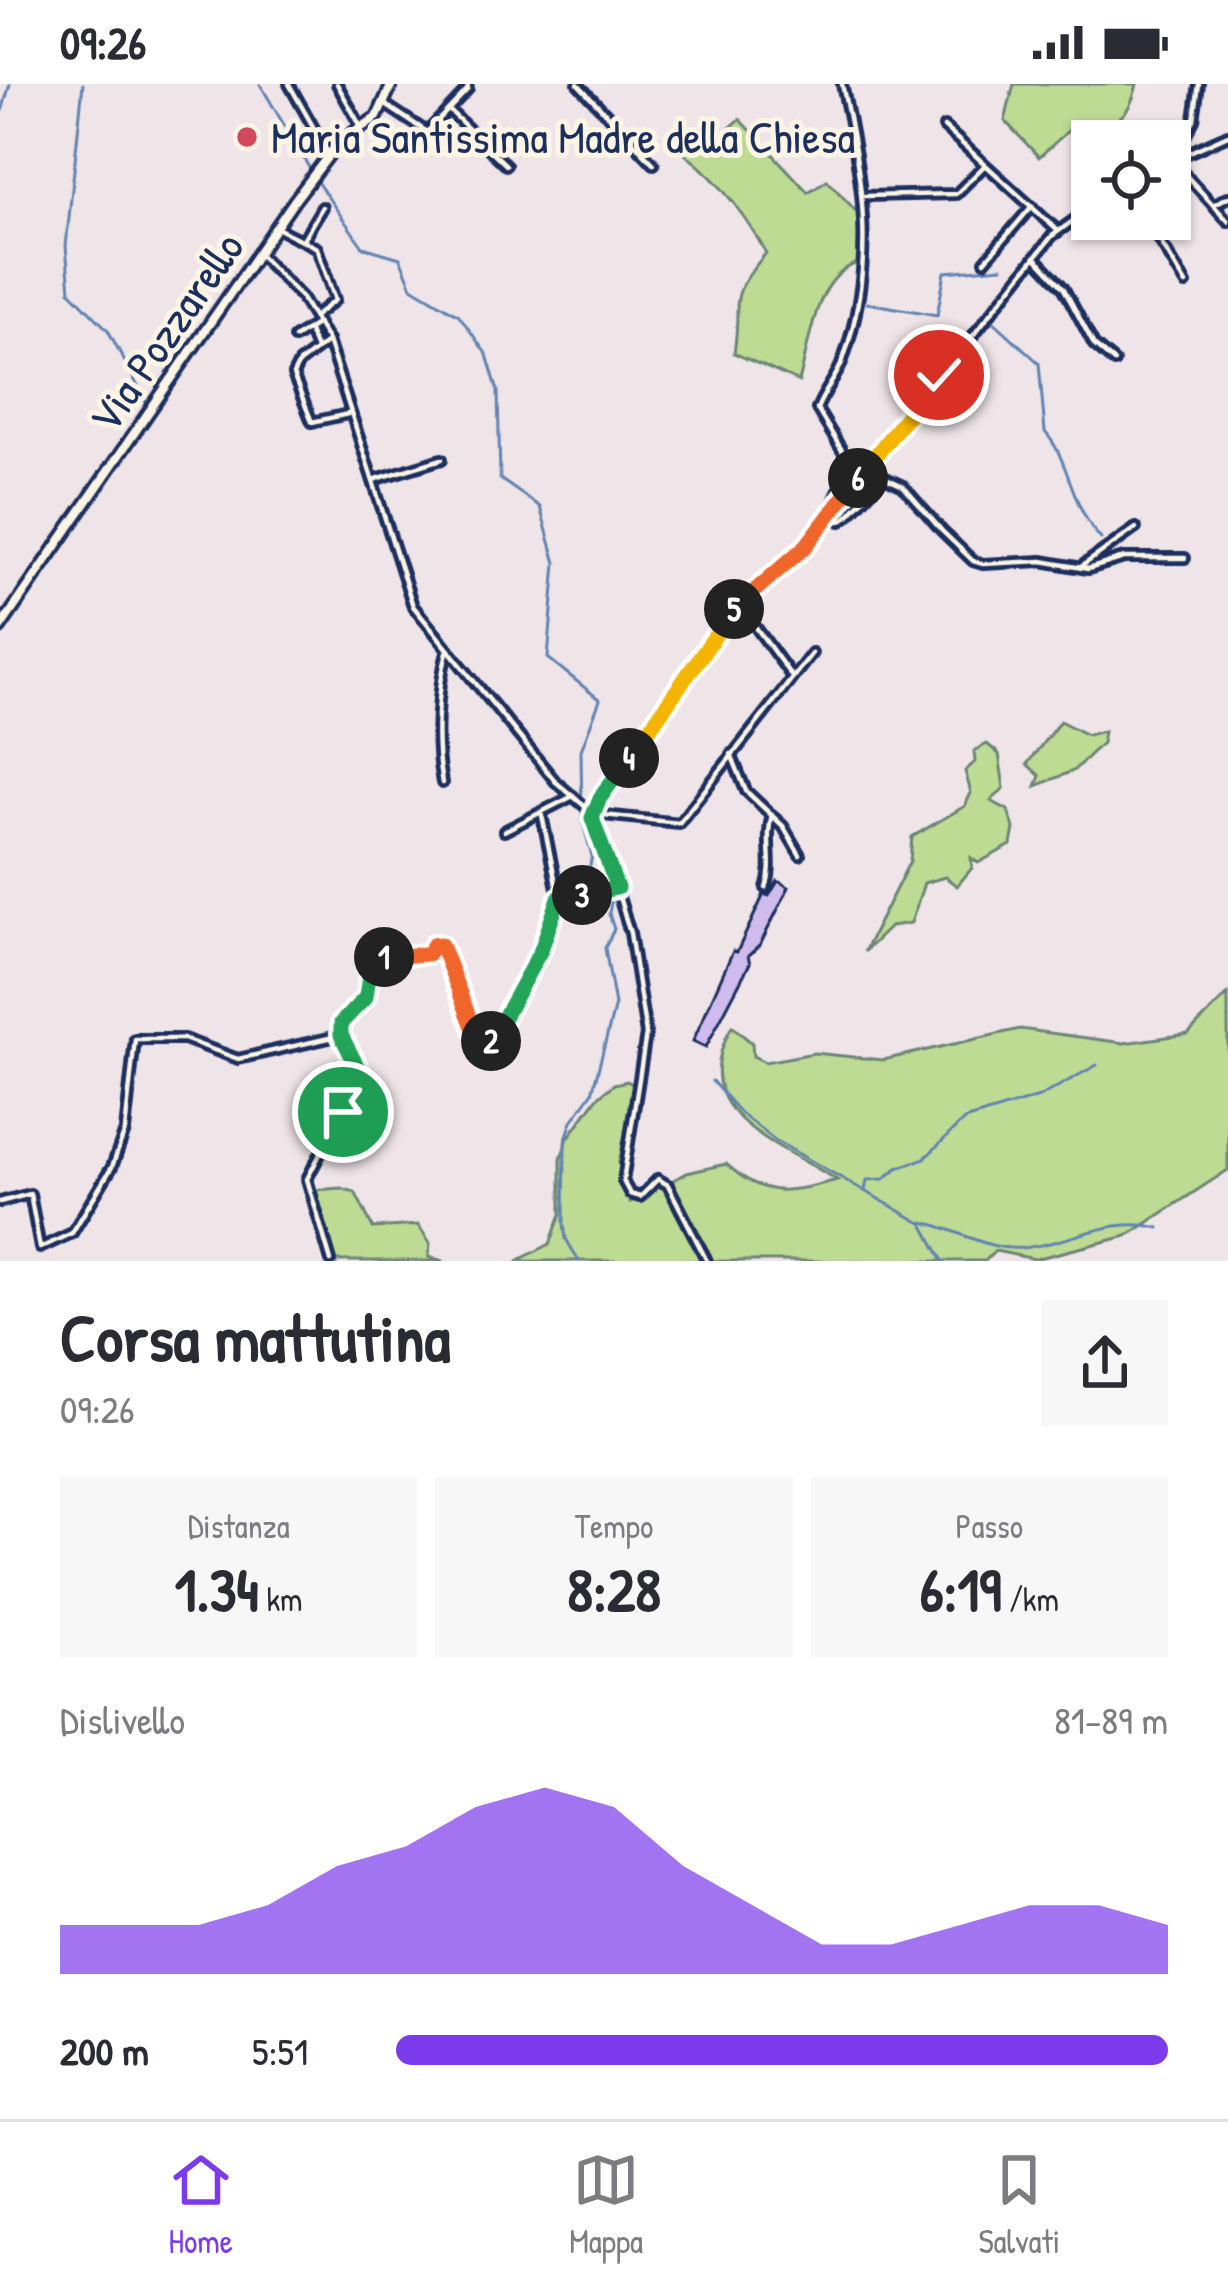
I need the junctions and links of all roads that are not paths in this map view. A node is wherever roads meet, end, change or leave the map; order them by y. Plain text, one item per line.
1 (289, 84) edge
2 (337, 84) edge
3 (392, 84) edge
4 (467, 84) edge
5 (578, 84) edge
6 (842, 84) edge
7 (1199, 84) edge
8 (386, 105) junction
9 (449, 110) junction
10 (1191, 125) edge
11 (361, 127) junction
12 (944, 127) dead end
13 (1228, 135) edge
14 (1191, 151) edge
15 (328, 153) junction
16 (655, 164) dead end
17 (986, 164) junction
18 (506, 165) dead end
19 (1191, 181) edge
20 (865, 196) junction
21 (1228, 196) edge
22 (1214, 205) junction
23 (1032, 206) junction
24 (322, 207) dead end
25 (1071, 221) edge
26 (1228, 221) edge
27 (277, 228) junction
28 (1057, 230) junction
29 (304, 238) junction
30 (1160, 240) edge
31 (260, 256) junction
32 (1035, 257) junction
33 (985, 261) dead end
34 (1186, 284) dead end
35 (316, 320) junction
36 (308, 329) junction
37 (293, 338) dead end
38 (328, 341) junction
39 (316, 350) junction
40 (1114, 362) dead end
41 (350, 413) junction
42 (442, 459) dead end
43 (371, 480) junction
44 (828, 518) junction
45 (1136, 528) dead end
46 (1185, 558) dead end
47 (1077, 569) junction
48 (739, 603) junction
49 (0, 628) edge
50 (447, 650) junction
51 (812, 653) dead end
52 (792, 677) junction
53 (731, 754) junction
54 (442, 783) dead end
55 (580, 800) junction
56 (594, 814) junction
57 (542, 815) junction
58 (772, 815) junction
59 (504, 831) dead end
60 (800, 855) dead end
61 (617, 888) junction
62 (766, 888) dead end
63 (559, 898) junction
64 (341, 1035) junction
65 (0, 1202) edge
66 (331, 1261) edge
67 (707, 1261) edge

1 - 15 street
2 - 11 street
3 - 8 street
4 - 9 street
5 - 16 street
6 - 20 street
7 - 10 street
8 - 9 street
8 - 11 street, Via Pozzarello
9 - 18 street
11 - 15 street, Via Pozzarello
12 - 17 street
13 - 14 street
15 - 27 street, Via Pozzarello
17 - 20 street
17 - 23 street
19 - 22 street
20 - 44 street
21 - 22 street
22 - 26 street
23 - 28 street
23 - 33 street
24 - 29 street
25 - 28 street
27 - 29 street
27 - 31 street, Via Pozzarello
28 - 32 street
29 - 35 street
30 - 34 street
31 - 35 street
31 - 49 street, Via Pozzarello
32 - 40 street
32 - 44 street
35 - 36 street
35 - 38 street
36 - 37 street
36 - 39 street
38 - 39 street
38 - 41 street
39 - 41 street
41 - 43 street
42 - 43 street
43 - 50 street
44 - 47 street
44 - 48 street
45 - 47 street
46 - 47 street
48 - 52 street
48 - 56 street
50 - 54 street
50 - 55 street
51 - 52 street
52 - 53 street
53 - 56 street
53 - 58 street
55 - 56 street
55 - 57 street
56 - 61 street
57 - 59 street
57 - 63 street
58 - 60 street
58 - 62 street
61 - 63 street
61 - 67 street
63 - 64 street
64 - 65 street
64 - 66 street

